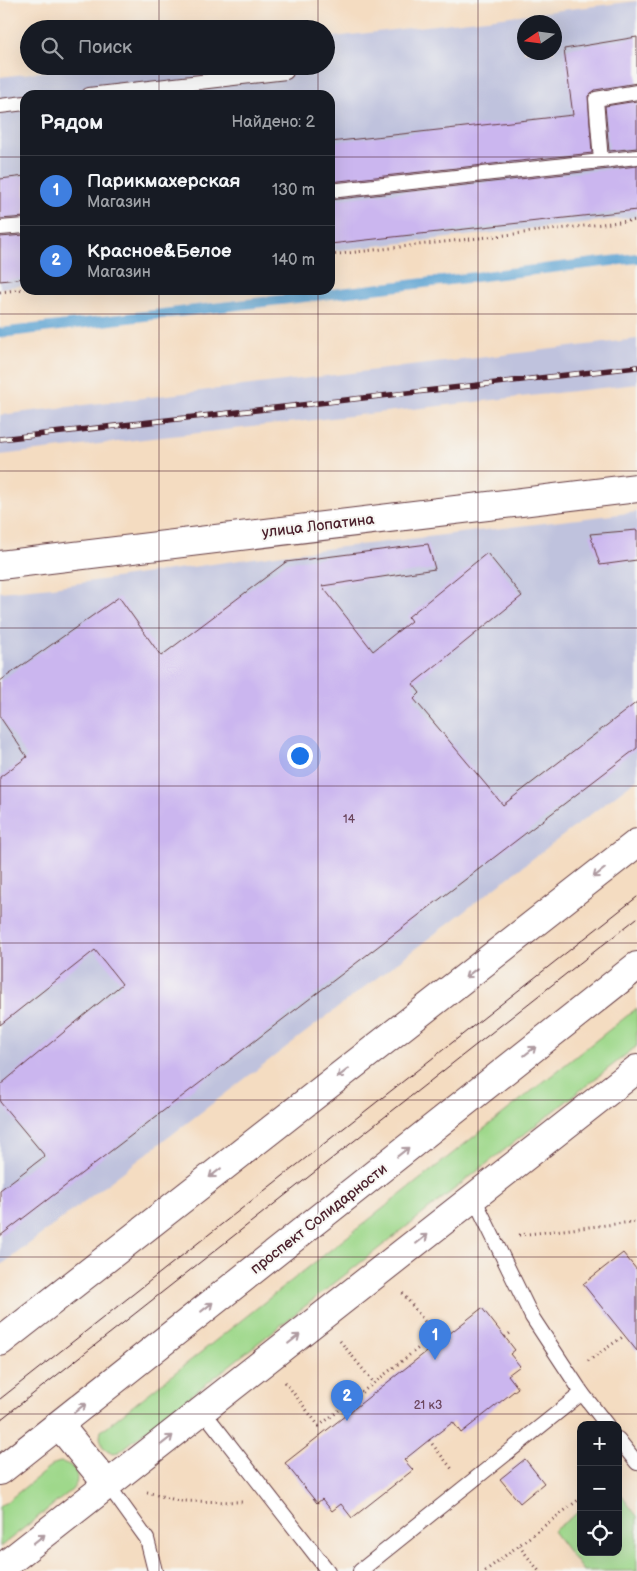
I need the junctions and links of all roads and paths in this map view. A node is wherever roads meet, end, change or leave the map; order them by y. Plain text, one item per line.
1 (260, 75) edge
2 (132, 90) edge
3 (637, 92) edge
4 (20, 104) edge
5 (0, 106) edge
6 (637, 157) edge
7 (601, 161) junction
8 (335, 190) edge
9 (637, 220) edge
10 (20, 226) edge
11 (0, 228) edge
12 (335, 254) edge
13 (20, 290) edge
14 (0, 292) edge
15 (637, 488) edge
16 (0, 565) edge
17 (637, 842) edge
18 (637, 966) edge
19 (637, 1069) edge
20 (474, 1198) junction
21 (637, 1223) edge
22 (494, 1238) junction
23 (400, 1290) dead end
24 (624, 1336) dead end
25 (339, 1339) dead end
26 (0, 1342) edge
27 (570, 1375) junction
28 (284, 1381) dead end
29 (374, 1383) junction
30 (582, 1394) junction
31 (203, 1411) junction
32 (604, 1421) edge
33 (59, 1425) junction
34 (429, 1440) dead end
35 (622, 1444) edge
36 (637, 1463) edge
37 (0, 1471) edge
38 (108, 1485) junction
39 (466, 1487) junction
40 (144, 1491) dead end
41 (577, 1501) edge
42 (274, 1503) junction
43 (518, 1546) junction
44 (0, 1569) edge
45 (155, 1571) edge
46 (328, 1571) edge
47 (360, 1571) edge
48 (485, 1571) edge
49 (539, 1571) edge

1 - 2 lane
3 - 7 lane
4 - 5 lane
6 - 7 lane
7 - 8 lane
9 - 12 path
10 - 11 lane
13 - 14 path
15 - 16 main road, улица Лопатина
17 -> 26 main road
33 -> 18 main road, проспект Солидарности
19 - 20 main road
20 - 22 lane
31 -> 20 main road
21 - 22 path
22 - 27 lane
23 - 29 path
24 - 27 path
25 - 29 path
27 - 30 lane
28 - 29 path
30 - 32 lane
30 - 39 lane
38 -> 31 main road
31 - 42 lane
33 - 37 main road, проспект Солидарности
33 - 38 main road
34 - 39 path
35 - 36 lane
44 -> 38 main road
38 - 45 lane
39 - 47 lane
40 - 42 path
41 - 43 path
42 - 46 lane
43 - 48 path
43 - 49 path

